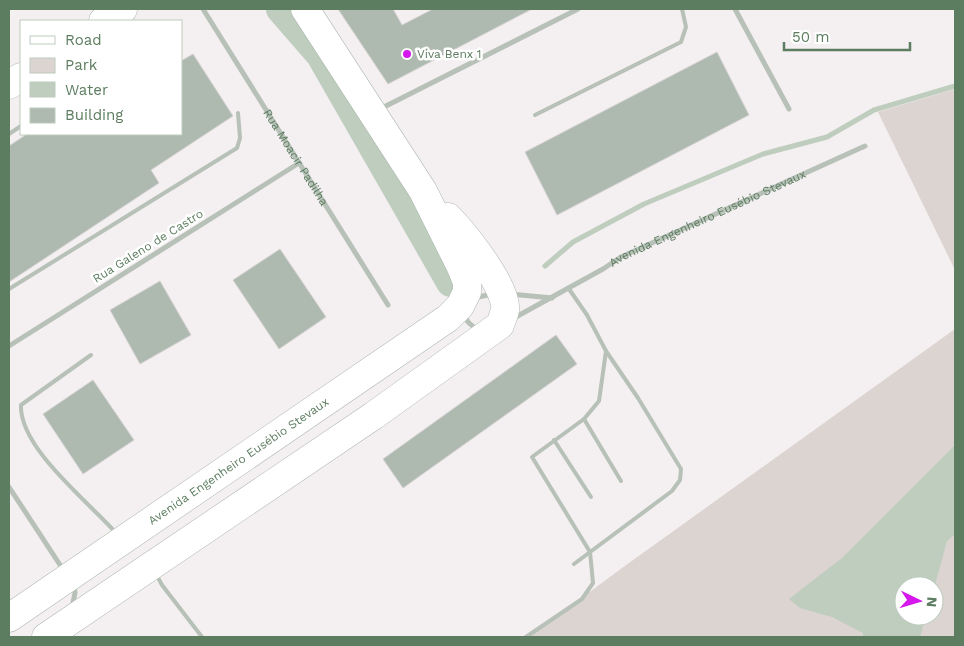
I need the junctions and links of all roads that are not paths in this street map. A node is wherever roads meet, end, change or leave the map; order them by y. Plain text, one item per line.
1 (123, 9) edge
2 (204, 9) edge
3 (305, 9) edge
4 (578, 9) edge
5 (682, 9) edge
6 (735, 9) edge
7 (105, 20) edge
8 (20, 78) edge
9 (9, 85) edge
10 (789, 109) dead end
11 (373, 112) junction
12 (238, 113) dead end
13 (535, 115) dead end
14 (20, 127) edge
15 (9, 134) edge
16 (865, 146) dead end
17 (299, 163) junction
18 (423, 191) junction
19 (568, 288) junction
20 (9, 289) edge
21 (502, 294) junction
22 (552, 298) junction
23 (462, 304) junction
24 (388, 306) dead end
25 (496, 329) junction
26 (9, 346) edge
27 (606, 351) junction
28 (91, 355) dead end
29 (584, 419) junction
30 (554, 440) junction
31 (621, 481) dead end
32 (9, 487) edge
33 (591, 497) dead end
34 (123, 541) junction
35 (590, 552) junction
36 (574, 564) dead end
37 (152, 566) junction
38 (69, 578) junction
39 (9, 618) edge
40 (53, 632) edge
41 (202, 637) edge
42 (526, 637) edge

1 - 7 main road
2 - 17 street, Rua Moacir Padilha
3 - 11 main road
4 - 11 street
5 - 13 lane
6 - 10 street
8 - 9 main road
11 - 18 main road
12 - 20 lane
14 - 15 lane
16 - 19 street, Avenida Engenheiro Eusébio Stevaux
17 - 24 street, Rua Moacir Padilha
17 - 26 street, Rua Galeno de Castro
18 - 21 main road
18 - 23 main road
19 - 22 street, Avenida Engenheiro Eusébio Stevaux
19 - 27 lane
21 - 22 street, Avenida Engenheiro Eusébio Stevaux
21 - 23 street, Avenida Engenheiro Eusébio Stevaux
21 - 25 main road
22 - 25 street, Avenida Engenheiro Eusébio Stevaux
23 - 25 street
23 - 34 main road, Avenida Engenheiro Eusébio Stevaux
25 - 37 main road, Avenida Engenheiro Eusébio Stevaux
27 - 29 lane
27 - 35 lane
28 - 34 lane
29 - 30 lane
29 - 31 lane
30 - 33 lane
30 - 35 lane
32 - 38 street
34 - 38 main road, Avenida Engenheiro Eusébio Stevaux
35 - 36 lane
35 - 42 lane
37 - 40 main road, Avenida Engenheiro Eusébio Stevaux
37 - 41 lane
38 - 39 main road, Avenida Engenheiro Eusébio Stevaux
38 - 40 street

